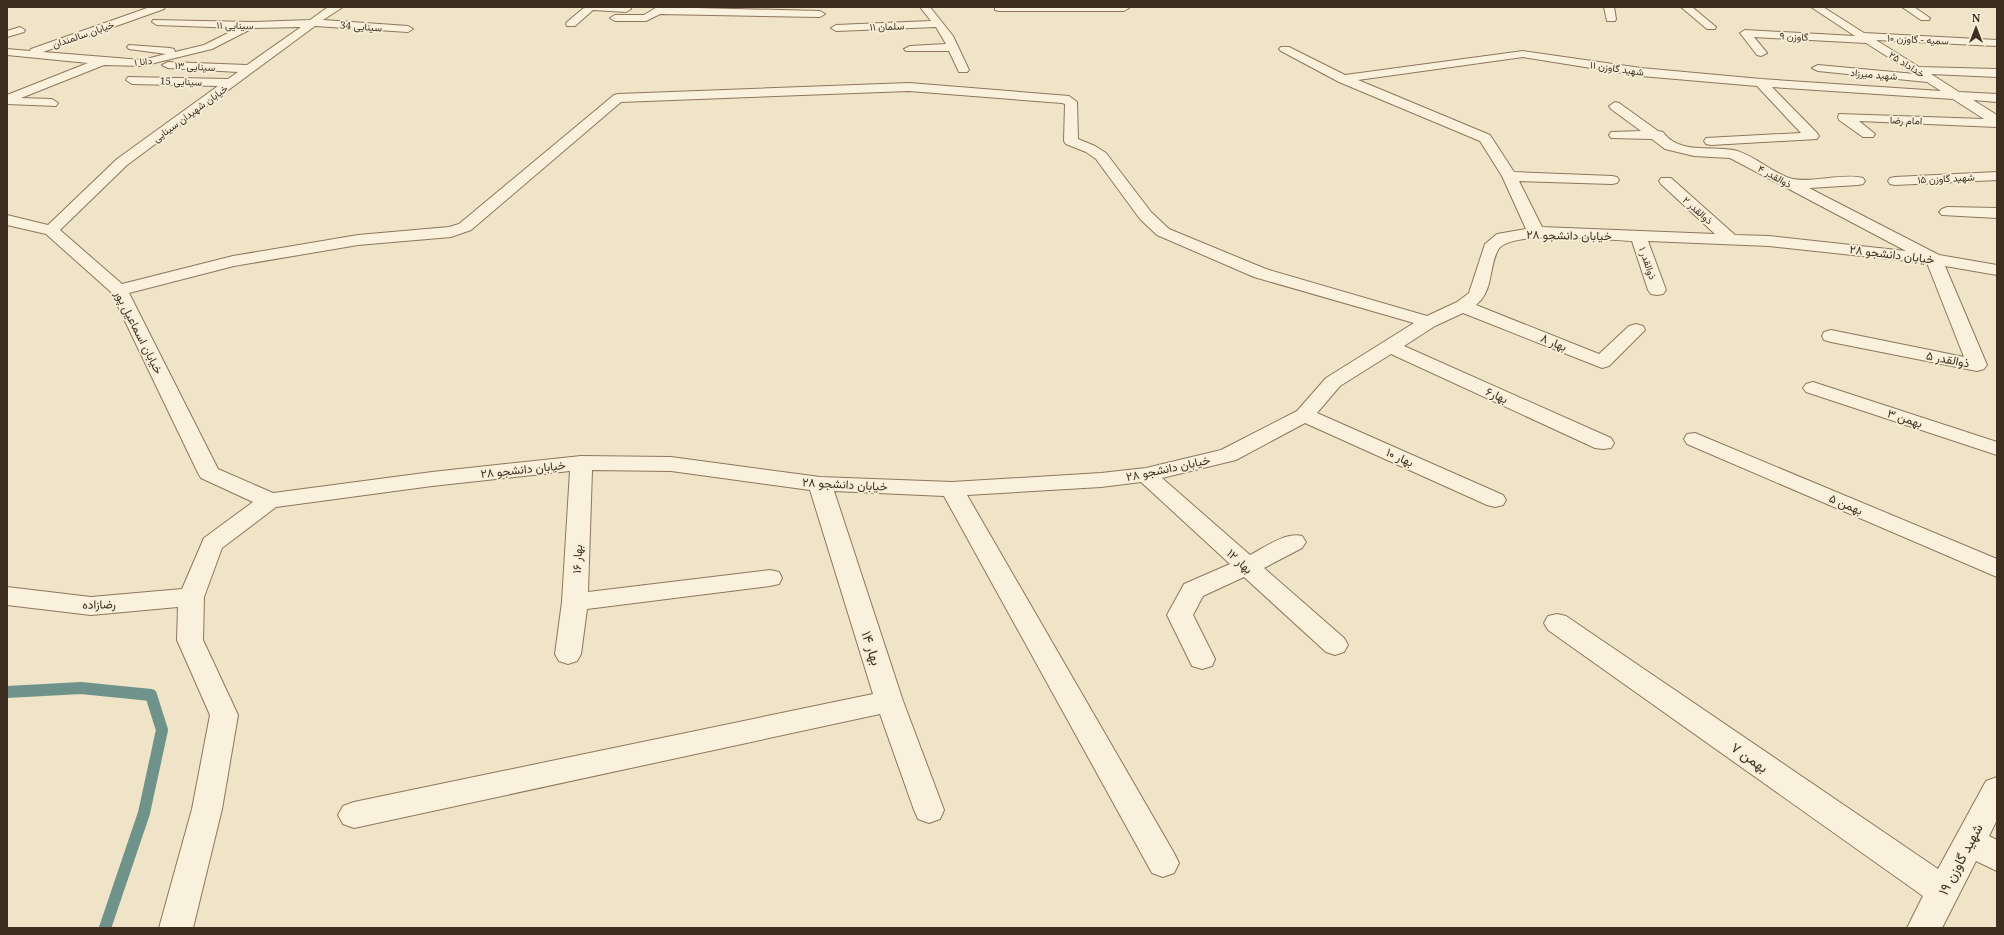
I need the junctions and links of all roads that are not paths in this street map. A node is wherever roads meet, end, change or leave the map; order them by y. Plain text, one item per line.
1 (160, 7) edge
2 (338, 7) edge
3 (591, 7) edge
4 (925, 7) edge
5 (1609, 7) edge
6 (1686, 7) edge
7 (1816, 7) edge
8 (1907, 7) edge
9 (627, 8) edge
10 (999, 8) edge
11 (1124, 8) edge
12 (662, 9) edge
13 (820, 14) dead end
14 (1925, 18) dead end
15 (1611, 19) dead end
16 (1838, 21) junction
17 (1860, 21) dead end
18 (157, 22) dead end
19 (314, 22) junction
20 (571, 24) dead end
21 (939, 24) junction
22 (251, 25) junction
23 (1711, 27) dead end
24 (836, 28) dead end
25 (408, 29) dead end
26 (20, 30) dead end
27 (7, 34) edge
28 (1866, 38) junction
29 (1997, 43) edge
30 (133, 47) dead end
31 (953, 47) junction
32 (910, 49) dead end
33 (1285, 49) dead end
34 (7, 52) edge
35 (29, 53) junction
36 (189, 53) junction
37 (1760, 53) dead end
38 (7, 61) edge
39 (102, 62) junction
40 (142, 63) junction
41 (1818, 68) dead end
42 (249, 69) junction
43 (963, 70) dead end
44 (1916, 70) junction
45 (1641, 72) junction
46 (1997, 73) edge
47 (1343, 79) junction
48 (1931, 79) junction
49 (132, 80) dead end
50 (230, 83) junction
51 (1761, 83) junction
52 (1649, 87) dead end
53 (1958, 96) junction
54 (1997, 98) edge
55 (7, 100) edge
56 (52, 103) dead end
57 (1648, 112) dead end
58 (1995, 119) edge
59 (1678, 134) dead end
60 (1868, 134) dead end
61 (1616, 135) dead end
62 (1654, 135) junction
63 (1711, 141) dead end
64 (1509, 176) junction
65 (1997, 176) edge
66 (1612, 180) dead end
67 (1666, 181) dead end
68 (1858, 181) dead end
69 (1895, 181) dead end
70 (1789, 184) junction
71 (1947, 212) dead end
72 (1997, 213) edge
73 (7, 220) edge
74 (50, 230) junction
75 (1536, 232) junction
76 (1639, 236) junction
77 (1730, 239) junction
78 (1934, 259) junction
79 (1997, 270) edge
80 (119, 290) junction
81 (1657, 290) dead end
82 (1463, 306) junction
83 (1428, 322) junction
84 (1636, 330) dead end
85 (1831, 336) dead end
86 (1390, 347) junction
87 (1813, 388) dead end
88 (1304, 415) junction
89 (1695, 439) dead end
90 (1604, 443) dead end
91 (1997, 449) edge
92 (581, 463) junction
93 (1146, 475) junction
94 (820, 484) junction
95 (952, 489) junction
96 (1495, 500) dead end
97 (270, 501) junction
98 (1294, 542) dead end
99 (1246, 567) junction
100 (1997, 569) edge
101 (770, 578) dead end
102 (7, 596) edge
103 (191, 598) junction
104 (575, 602) junction
105 (1557, 623) dead end
106 (1335, 645) dead end
107 (568, 654) dead end
108 (1202, 658) dead end
109 (889, 701) junction
110 (1997, 790) edge
111 (929, 810) dead end
112 (354, 815) dead end
113 (1970, 841) junction
114 (1997, 856) edge
115 (1163, 863) dead end
116 (1943, 891) junction
117 (176, 928) edge
118 (1924, 928) edge

1 - 35 street, خیابان سالمندان
2 - 19 street, خیابان شهیدان سینایی
3 - 9 street
3 - 20 street
4 - 21 street
5 - 15 street
6 - 23 street
7 - 16 street, خداداد ۲۵
8 - 14 street
9 - 12 street
10 - 11 street
12 - 13 street
16 - 17 street
16 - 28 street, خداداد ۲۵
18 - 22 street, سینایی ۱۱
19 - 22 street, سینایی ۱۱
19 - 25 street, سینایی 34
19 - 42 street, خیابان شهیدان سینایی
21 - 24 street, سلمان ۱۱
21 - 31 street
22 - 36 street, دانا ۱
26 - 27 street
28 - 29 street, سمیه - گاوزن ۱۰
28 - 37 street, گاوزن ۹
28 - 44 street, خداداد ۲۵
30 - 36 street
31 - 32 street
31 - 43 street
33 - 47 street
34 - 35 street, دانا ۱
35 - 38 street, خیابان سالمندان
35 - 39 street, دانا ۱
36 - 40 street, دانا ۱
39 - 40 street, دانا ۱
39 - 55 street
40 - 42 street, سینایی ۱۳
41 - 48 street, شهید میرزاد
42 - 50 street, خیابان شهیدان سینایی
44 - 46 street
44 - 48 street, خداداد ۲۵
45 - 47 street, شهید گاوزن ۱۱
45 - 51 street, شهید گاوزن ۱۱
45 - 52 street
47 - 64 street
48 - 53 street, خداداد ۲۵
49 - 50 street, سینایی 15
50 - 74 street, خیابان شهیدان سینایی
51 - 53 street, شهید گاوزن ۱۱
51 - 63 street
53 - 54 street, شهید گاوزن ۱۱
53 - 58 street, خداداد ۲۵
55 - 56 street
57 - 62 street, ذوالقدر ۴
58 - 60 street, امام رضا
59 - 62 street
61 - 62 street
62 - 70 street, ذوالقدر ۴
64 - 66 street
64 - 75 street
65 - 69 street, شهید گاوزن ۱۵
67 - 77 street, ذوالقدر ۲
68 - 70 street
70 - 78 street, ذوالقدر ۴
71 - 72 street
73 - 74 street, خیابان اسماعیل پور
74 - 80 street, خیابان اسماعیل پور
75 - 76 street, خیابان دانشجو ۲۸
75 - 82 street, خیابان دانشجو ۲۸
76 - 77 street, خیابان دانشجو ۲۸
76 - 81 street, ذوالقدر ۱
77 - 78 street, خیابان دانشجو ۲۸
78 - 79 street, خیابان دانشجو ۲۸
78 - 85 street, ذوالقدر ۵
80 - 83 street
80 - 97 street, خیابان اسماعیل پور
82 - 83 street, خیابان دانشجو ۲۸
82 - 84 street, بهار ۸
83 - 86 street, خیابان دانشجو ۲۸
86 - 88 street, خیابان دانشجو ۲۸
86 - 90 street, بهار۶
87 - 91 street, بهمن ۳
88 - 93 street, خیابان دانشجو ۲۸
88 - 96 street, بهار ۱۰
89 - 100 street, بهمن ۵
92 - 94 street, خیابان دانشجو ۲۸
92 - 97 street, خیابان دانشجو ۲۸
92 - 104 street, بهار ۱۶
93 - 95 street, خیابان دانشجو ۲۸
93 - 99 street, بهار ۱۲
94 - 95 street, خیابان دانشجو ۲۸
94 - 109 street, بهار ۱۴
95 - 115 street
97 - 103 street
98 - 99 street
99 - 106 street, بهار ۱۲
99 - 108 street
101 - 104 street
102 - 103 street, رضازاده
103 - 117 street
104 - 107 street, بهار ۱۶
105 - 116 street, بهمن ۷
109 - 111 street, بهار ۱۴
109 - 112 street
110 - 113 street, شهید گاوزن ۱۹
113 - 114 street
113 - 116 street, شهید گاوزن ۱۹
116 - 118 street, شهید گاوزن ۱۹

